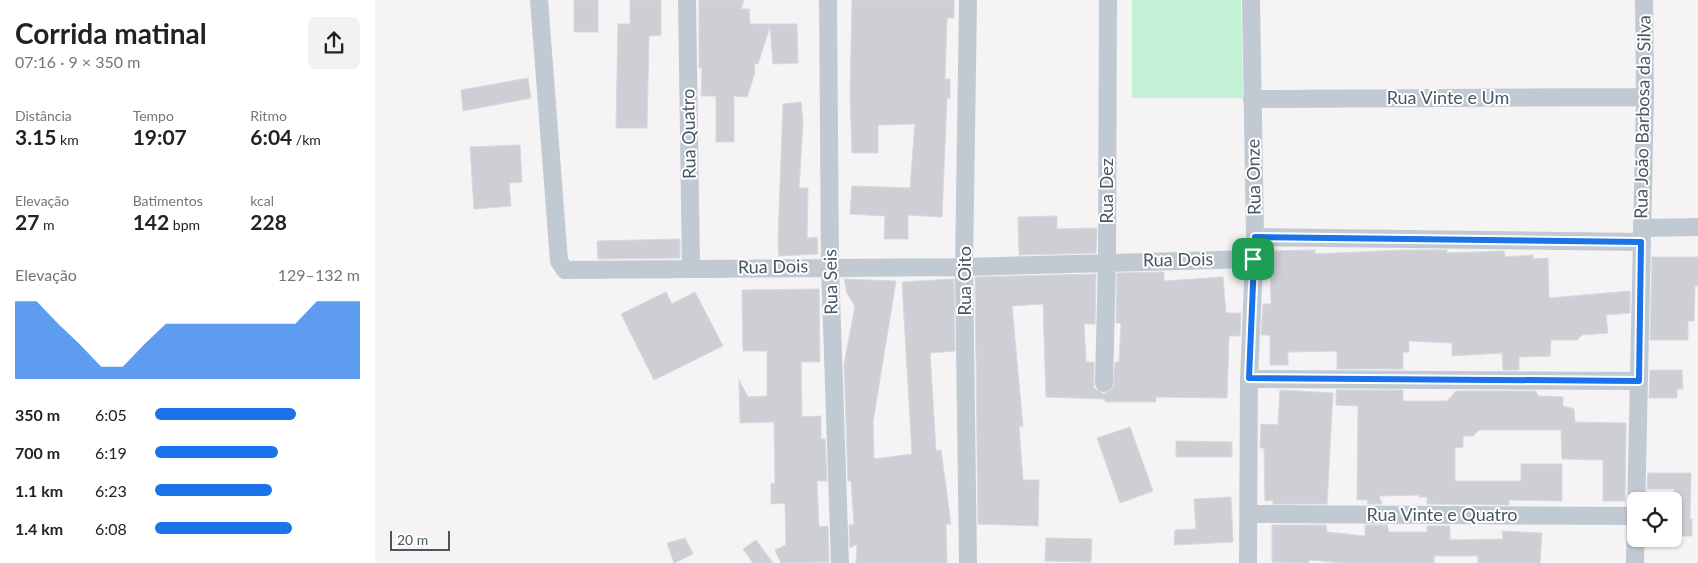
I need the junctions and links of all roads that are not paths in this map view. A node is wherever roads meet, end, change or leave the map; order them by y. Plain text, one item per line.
1 (539, 0) edge
2 (687, 0) edge
3 (829, 0) edge
4 (968, 0) edge
5 (1108, 0) edge
6 (1251, 0) edge
7 (1644, 0) edge
8 (1645, 97) junction
9 (1252, 99) junction
10 (1698, 227) edge
11 (1641, 235) junction
12 (1255, 237) junction
13 (1253, 259) junction
14 (1107, 262) junction
15 (830, 266) junction
16 (965, 267) junction
17 (691, 268) junction
18 (1249, 378) junction
19 (1639, 381) junction
20 (1104, 383) dead end
21 (1636, 492) edge
22 (1249, 514) junction
23 (1627, 516) edge
24 (1635, 547) edge
25 (839, 563) edge
26 (967, 563) edge
27 (1248, 563) edge
28 (1635, 563) edge

1 - 17 street, Rua Dois
2 - 17 street, Rua Quatro
3 - 15 street, Rua Seis
4 - 16 street, Rua Oito
5 - 14 street, Rua Dez
6 - 9 street, Rua Onze
7 - 8 street, Rua João Barbosa da Silva
8 - 9 street, Rua Vinte e Um
8 - 11 street, Rua João Barbosa da Silva
9 - 12 street, Rua Onze
10 - 11 street
11 - 12 street
11 - 19 street, Rua João Barbosa da Silva
12 - 13 street, Rua Onze
13 - 14 street, Rua Dois
13 - 18 street, Rua Onze
14 - 16 street, Rua Dois
14 - 20 street, Rua Dez
15 - 16 street, Rua Dois
15 - 17 street, Rua Dois
15 - 25 street, Rua Seis
16 - 26 street, Rua Oito
18 - 19 street
18 - 22 street, Rua Onze
19 - 21 street, Rua João Barbosa da Silva
22 - 23 street, Rua Vinte e Quatro
22 - 27 street, Rua Onze
24 - 28 street, Rua João Barbosa da Silva

